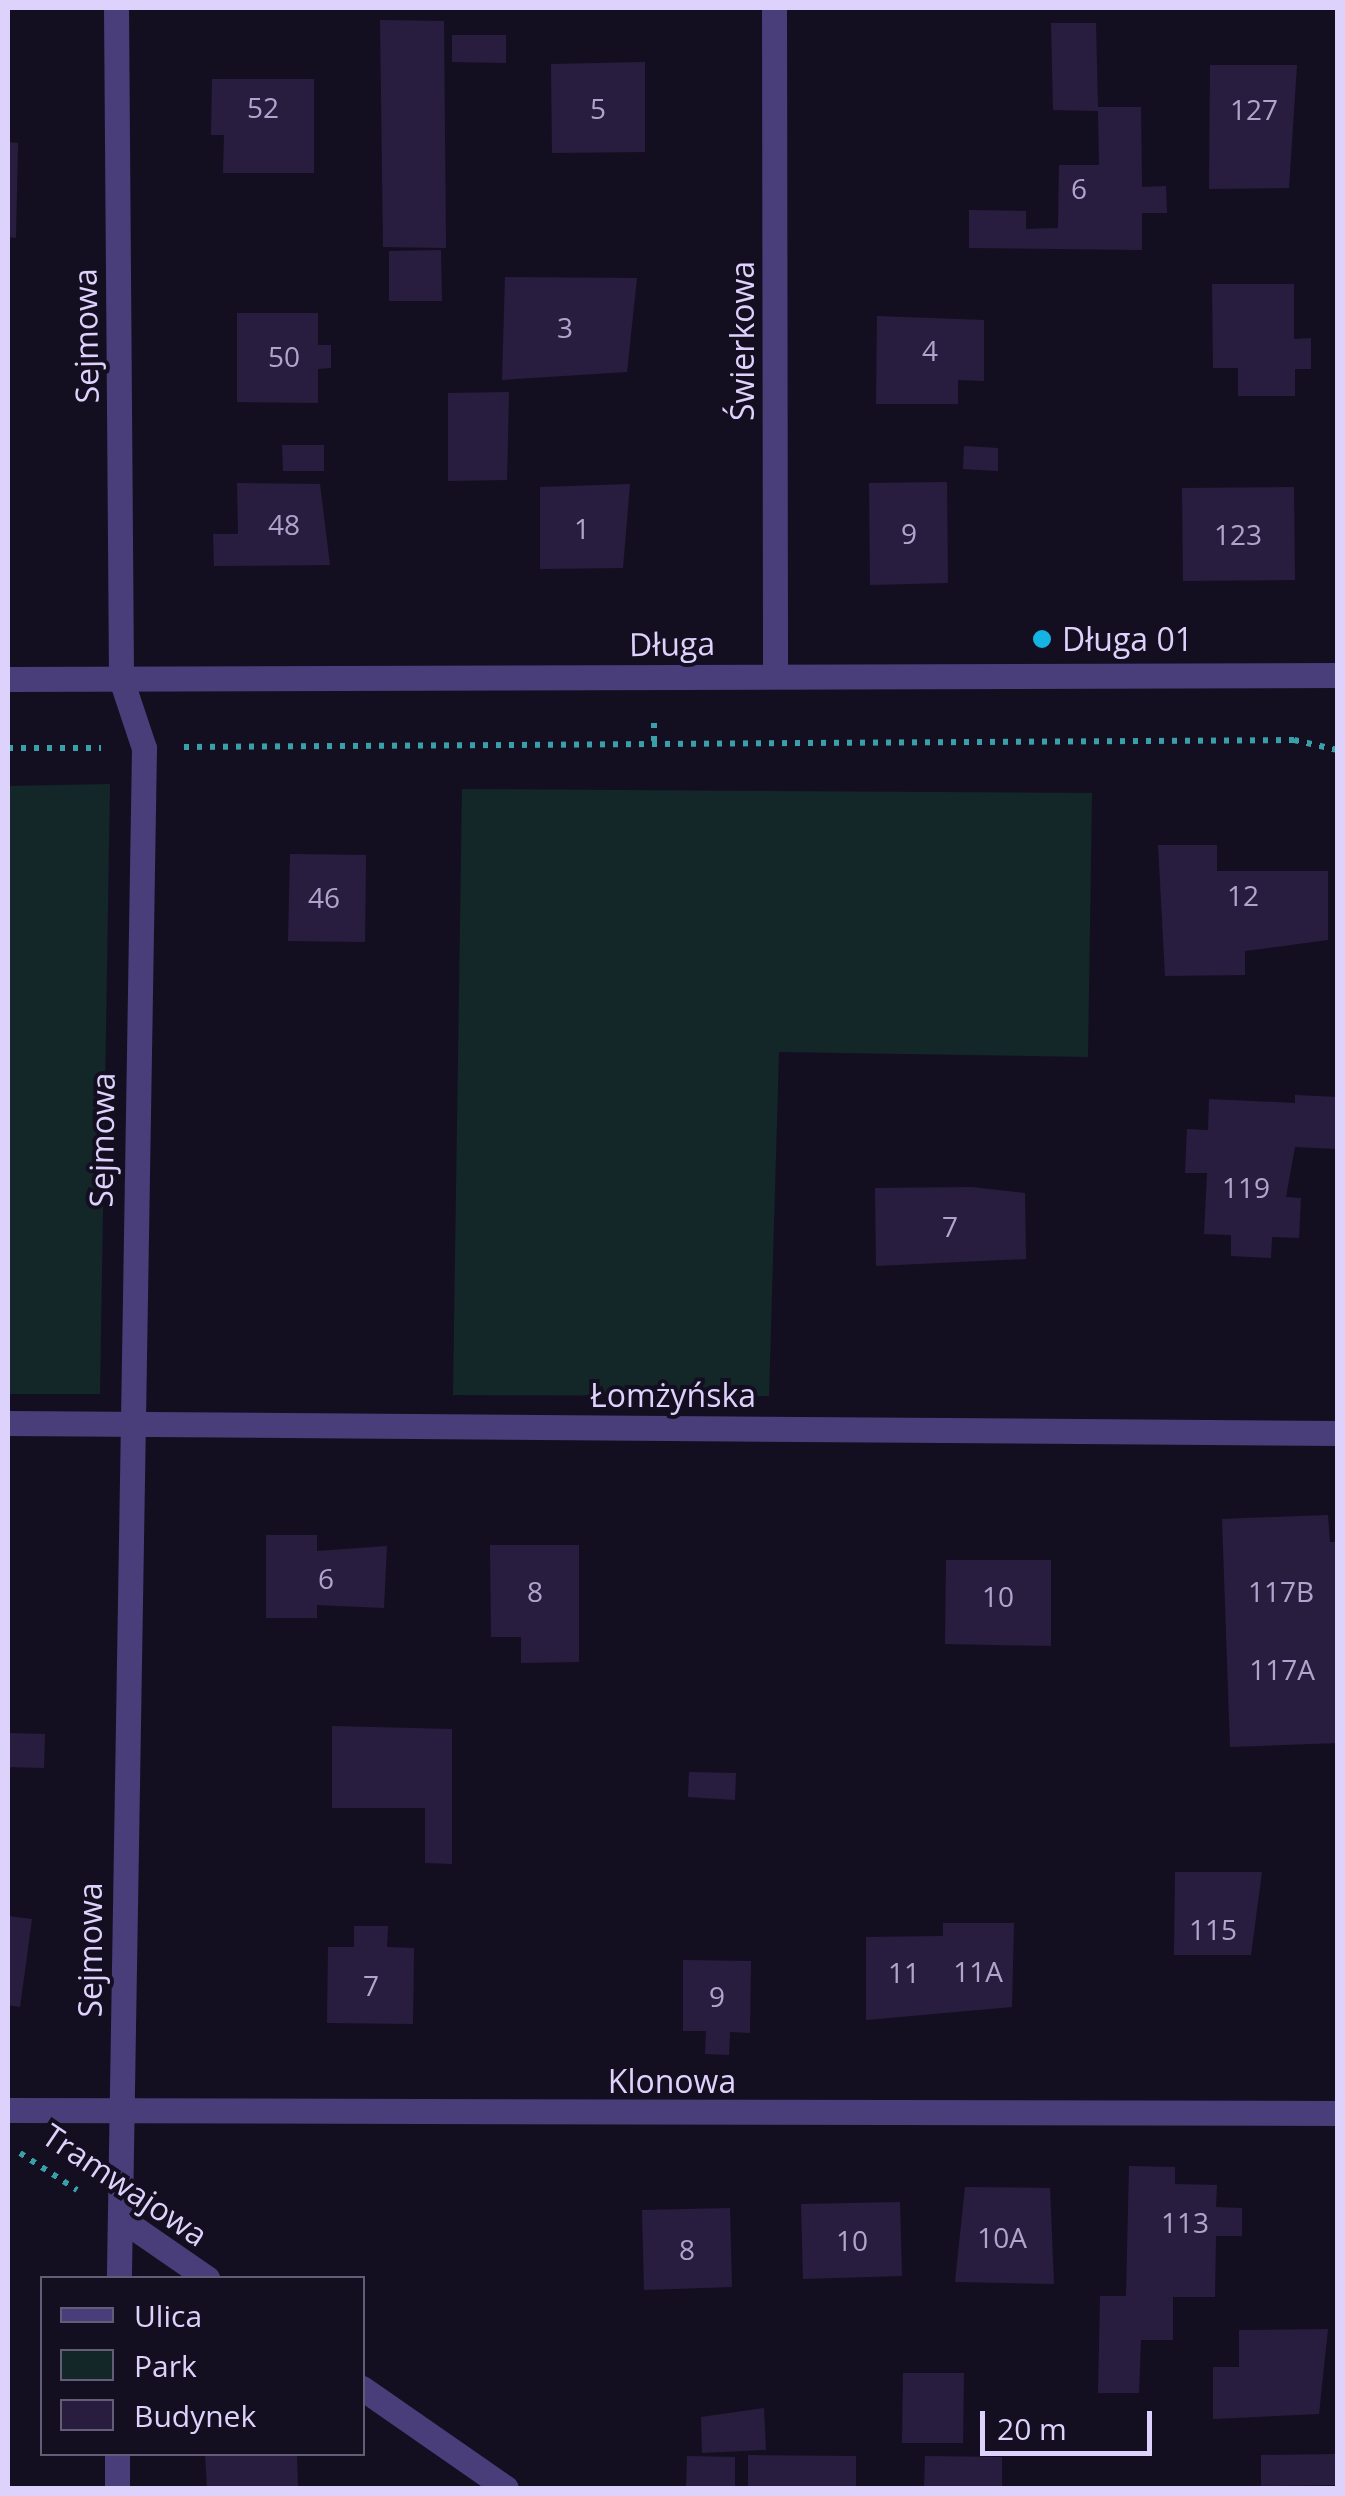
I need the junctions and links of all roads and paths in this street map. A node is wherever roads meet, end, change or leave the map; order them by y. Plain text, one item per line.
1 (116, 8) edge
2 (774, 8) edge
3 (1338, 675) edge
4 (775, 676) junction
5 (8, 680) edge
6 (121, 680) junction
7 (8, 748) edge
8 (144, 748) junction
9 (1338, 750) edge
10 (8, 1423) edge
11 (127, 1423) junction
12 (1338, 1433) edge
13 (8, 2110) edge
14 (1338, 2113) edge
15 (121, 2114) junction
16 (8, 2145) edge
17 (120, 2218) junction
18 (119, 2276) edge
19 (203, 2276) edge
20 (365, 2390) edge
21 (117, 2456) edge
22 (117, 2488) edge
23 (506, 2488) edge

1 - 6 street, Sejmowa
2 - 4 street, Świerkowa
3 - 4 street, Długa
4 - 6 street, Długa
5 - 6 street, Długa
6 - 8 street, Sejmowa
7 - 8 path
8 - 9 path
8 - 11 street, Sejmowa
10 - 11 street, Łomżyńska
11 - 12 street, Łomżyńska
11 - 15 street, Sejmowa
13 - 15 street, Klonowa
14 - 15 street, Klonowa
15 - 17 street, Sejmowa
16 - 17 path, Tramwajowa
17 - 18 street, Sejmowa
17 - 19 street, Tramwajowa
20 - 23 street
21 - 22 street

